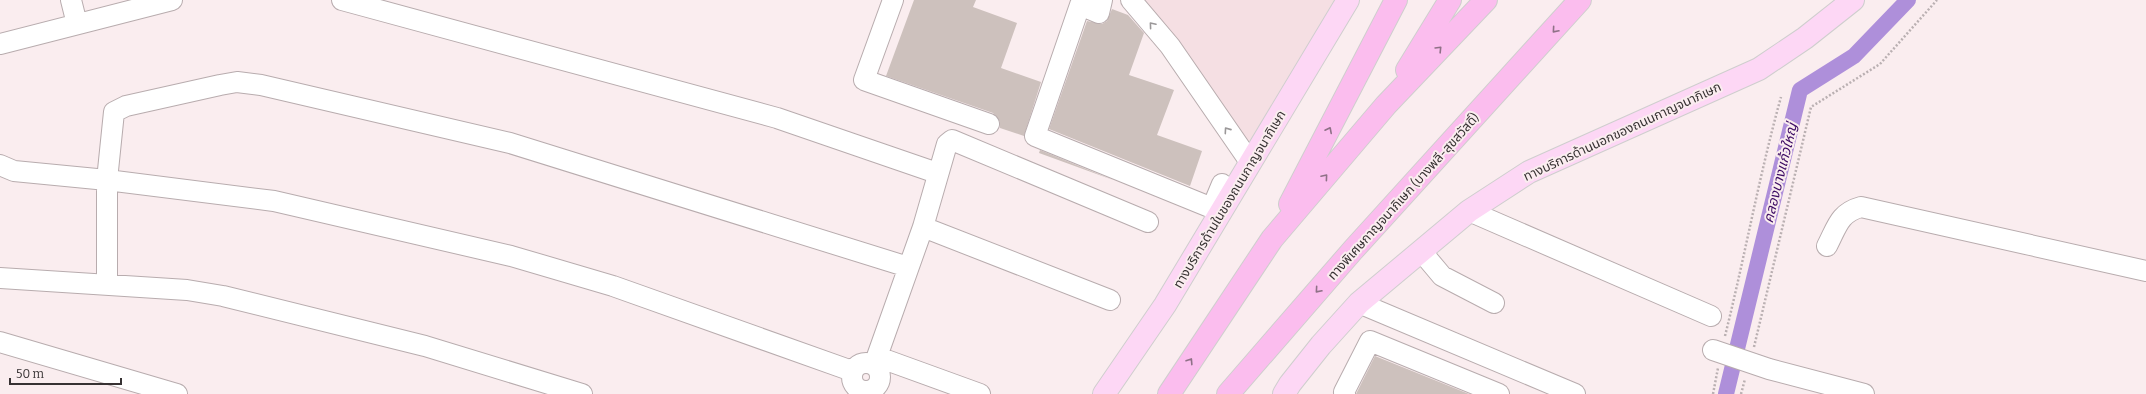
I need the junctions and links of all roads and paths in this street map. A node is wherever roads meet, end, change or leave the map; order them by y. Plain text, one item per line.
1 (71, 0) edge
2 (172, 0) edge
3 (342, 0) edge
4 (893, 0) edge
5 (1102, 0) edge
6 (1130, 0) edge
7 (1348, 0) edge
8 (1407, 0) edge
9 (1450, 0) edge
10 (1486, 0) edge
11 (1580, 0) edge
12 (1853, 0) edge
13 (1937, 0) edge
14 (1392, 9) edge
15 (77, 24) junction
16 (0, 44) edge
17 (1781, 97) dead end
18 (1386, 105) junction
19 (989, 124) dead end
20 (1250, 162) junction
21 (0, 165) edge
22 (937, 173) junction
23 (107, 180) junction
24 (1222, 184) dead end
25 (1469, 211) junction
26 (1148, 222) dead end
27 (923, 227) junction
28 (1272, 239) junction
29 (1827, 246) dead end
30 (1422, 251) junction
31 (908, 268) junction
32 (2146, 271) edge
33 (0, 278) edge
34 (107, 285) junction
35 (1110, 300) dead end
36 (1359, 303) junction
37 (1494, 303) dead end
38 (1711, 316) dead end
39 (0, 342) edge
40 (1717, 352) junction
41 (876, 361) junction
42 (1754, 365) junction
43 (852, 371) junction
44 (861, 392) edge
45 (177, 394) edge
46 (582, 394) edge
47 (980, 394) edge
48 (1104, 394) edge
49 (1168, 394) edge
50 (1228, 394) edge
51 (1284, 394) edge
52 (1345, 394) edge
53 (1499, 394) edge
54 (1575, 394) edge
55 (1713, 394) edge
56 (1741, 394) edge
57 (1864, 394) edge

1 - 15 street
2 - 15 street
3 - 22 street
4 - 19 street
5 - 24 street
20 -> 6 street
7 - 20 main road, ทางบริการด้านในของถนนกาญจนาภิเษก
8 - 14 highway
9 - 18 highway
18 -> 10 highway
11 -> 50 highway, ทางพิเศษกาญจนาภิเษก (บางพลี-สุขสวัสดิ์)
12 - 25 main road, ทางบริการด้านนอกของถนนกาญจนาภิเษก
13 - 42 path
28 -> 14 highway
15 - 16 street
17 - 40 path
28 -> 18 highway
20 - 48 main road, ทางบริการด้านในของถนนกาญจนาภิเษก
21 - 23 street
22 - 26 street
22 - 27 street
23 - 31 street
23 - 34 street
23 - 43 street
25 - 30 main road, ทางบริการด้านนอกของถนนกาญจนาภิเษก
25 - 38 street
27 - 31 street
27 - 35 street
49 -> 28 highway
29 - 32 street
30 - 36 main road, ทางบริการด้านนอกของถนนกาญจนาภิเษก
30 - 37 street
31 - 41 street
33 - 34 street
34 - 46 street
36 - 51 main road, ทางบริการด้านนอกของถนนกาญจนาภิเษก
36 - 54 street
39 - 45 street
40 - 42 street
40 - 55 path
41 - 43 street
41 - 44 street
41 - 47 street
42 - 56 path
42 - 57 street
43 - 44 street
52 - 53 street

